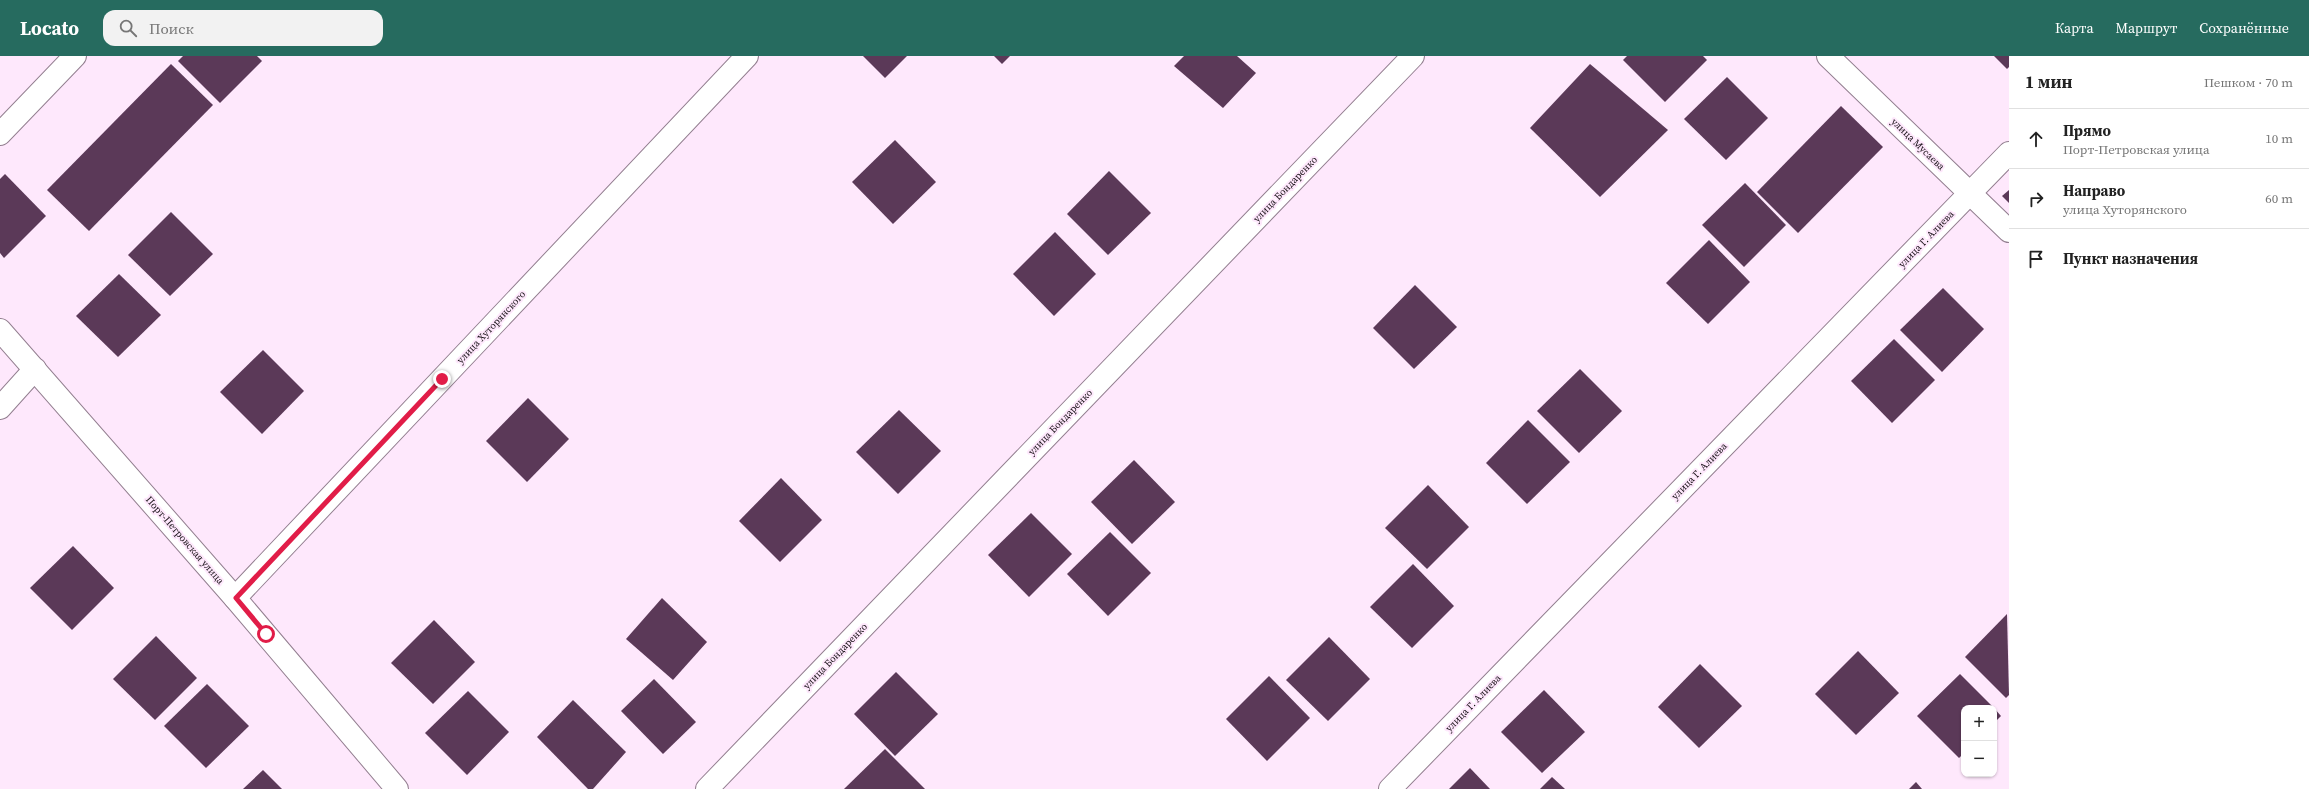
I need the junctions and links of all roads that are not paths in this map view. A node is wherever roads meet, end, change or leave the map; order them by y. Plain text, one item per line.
1 (75, 56) edge
2 (747, 56) edge
3 (1413, 56) edge
4 (1828, 56) edge
5 (0, 134) edge
6 (2009, 153) edge
7 (1970, 194) junction
8 (2009, 231) edge
9 (0, 330) edge
10 (35, 369) junction
11 (0, 408) edge
12 (236, 598) junction
13 (397, 789) edge
14 (707, 789) edge
15 (1390, 789) edge

1 - 5 street
2 - 12 street, улица Хуторянского
3 - 14 street, улица Бондаренко
4 - 7 street, улица Мусаева
6 - 7 street, улица Г. Алиева
7 - 8 street, улица Мусаева
7 - 15 street, улица Г. Алиева
9 - 10 street, Порт-Петровская улица
10 - 11 street
10 - 12 street, Порт-Петровская улица
12 - 13 street, Порт-Петровская улица

